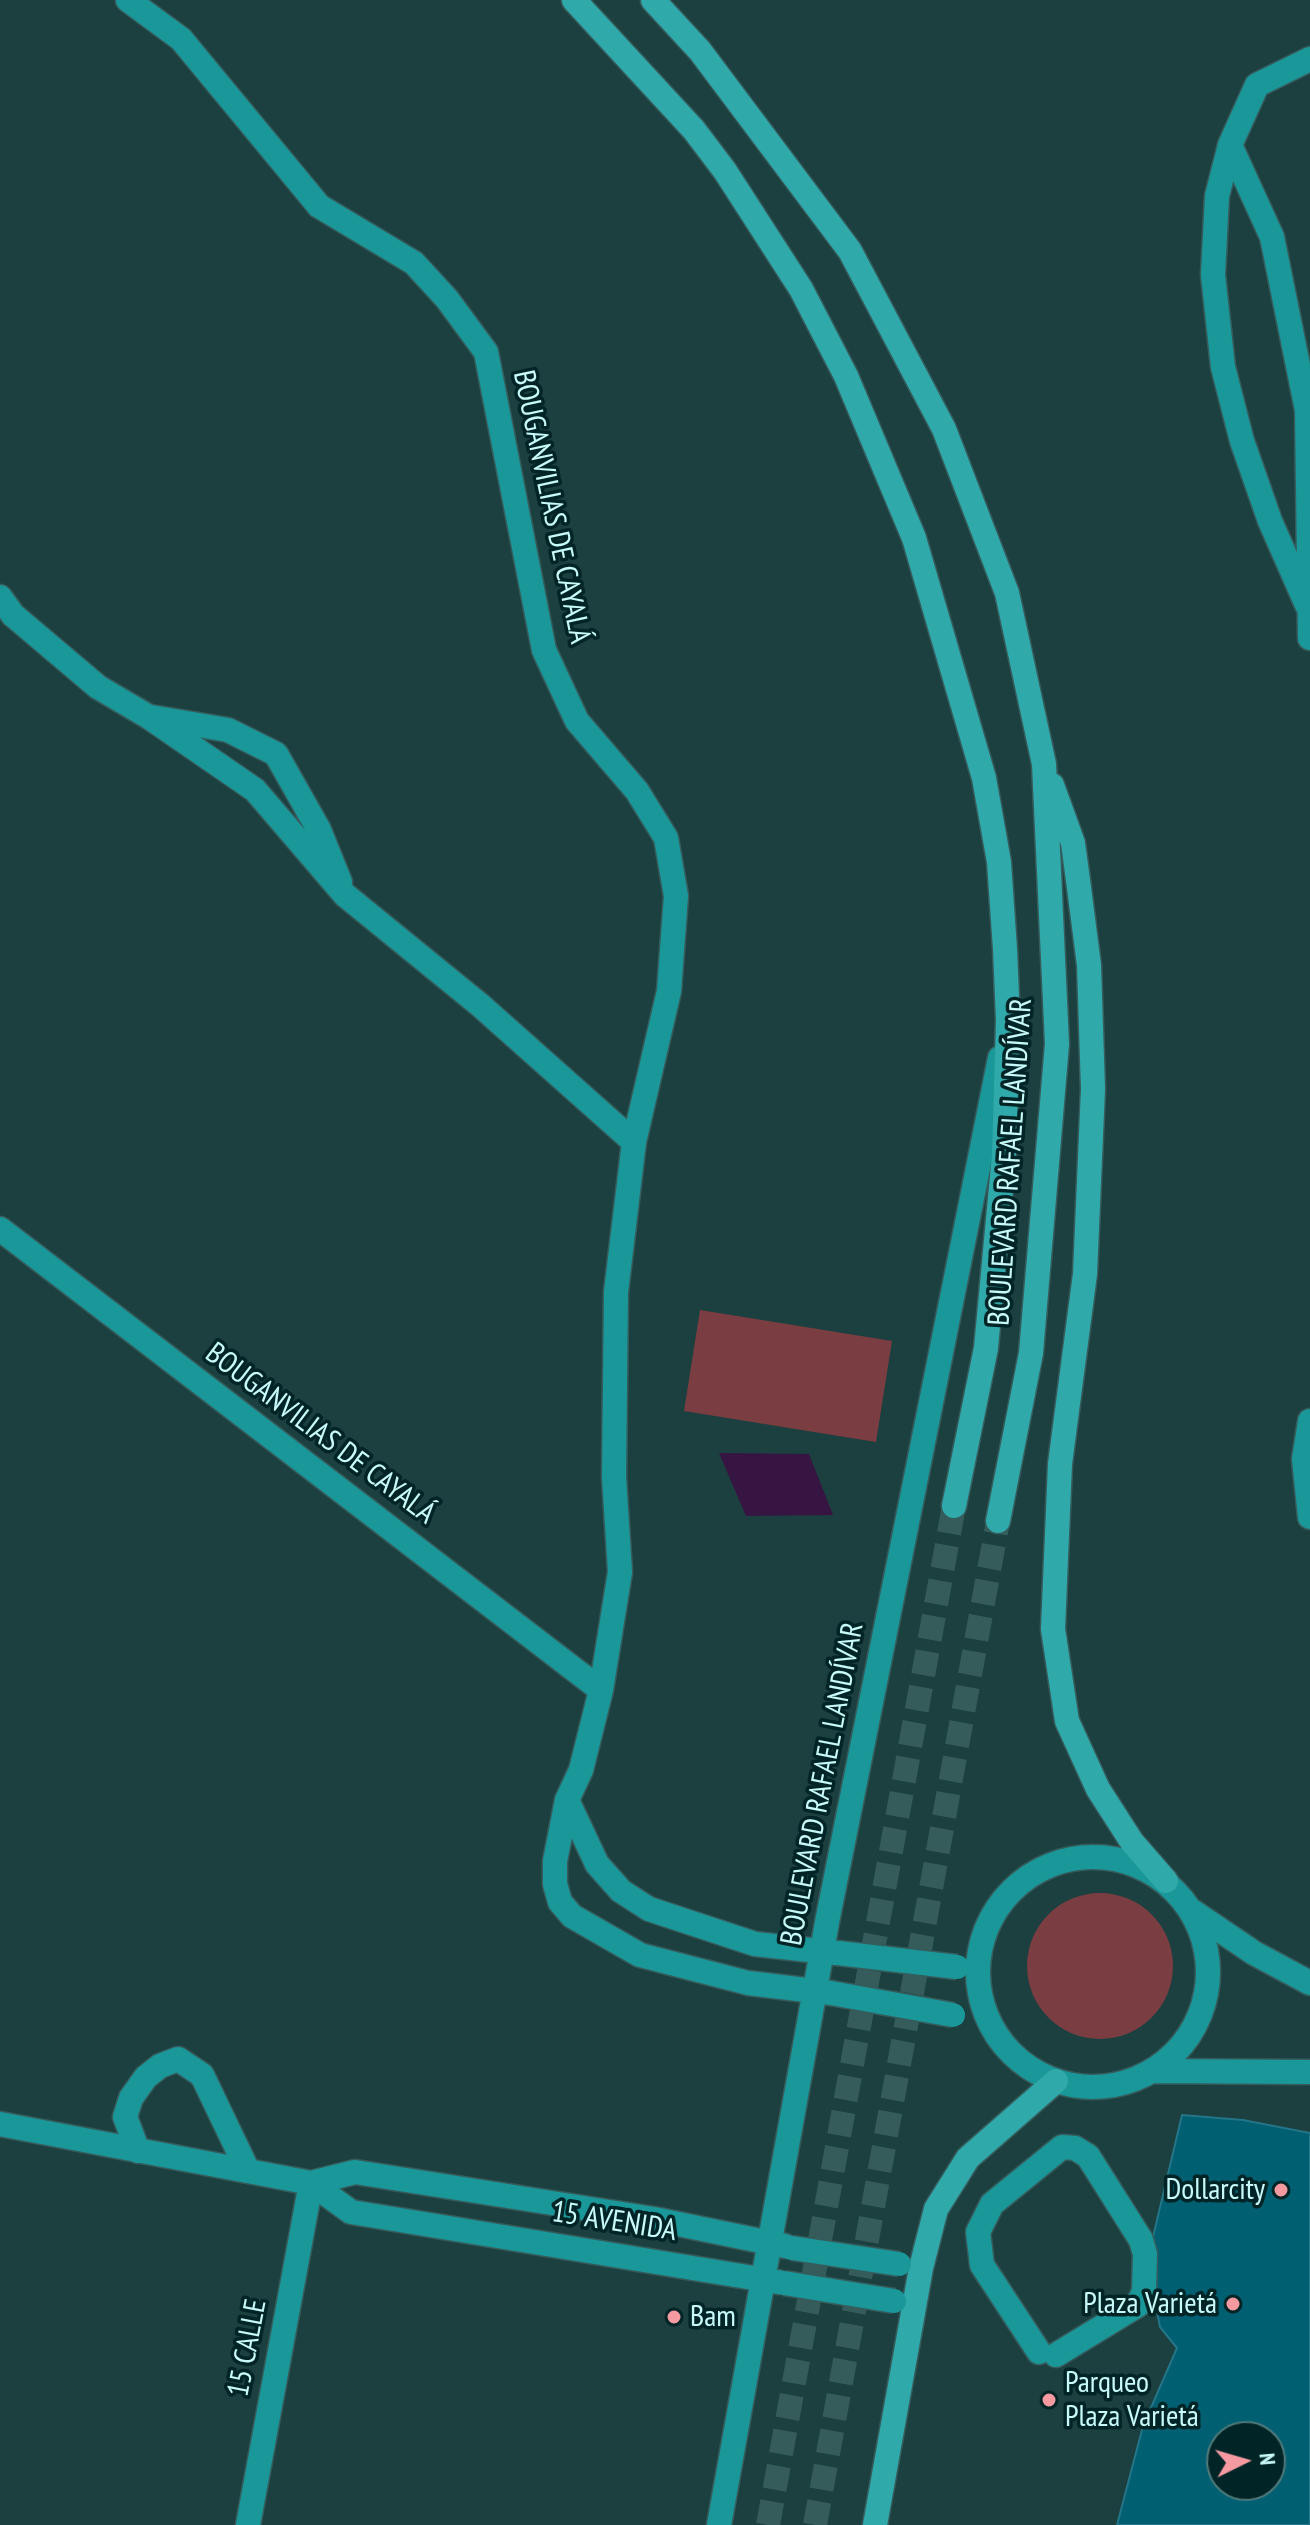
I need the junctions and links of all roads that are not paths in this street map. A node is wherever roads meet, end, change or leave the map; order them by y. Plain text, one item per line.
1 (128, 0) edge
2 (574, 0) edge
3 (653, 0) edge
4 (1310, 59) edge
5 (1230, 145) junction
6 (0, 597) edge
7 (1307, 605) junction
8 (1310, 638) edge
9 (149, 717) junction
10 (1044, 764) junction
11 (345, 895) junction
12 (1008, 1020) junction
13 (634, 1142) junction
14 (0, 1229) edge
15 (1310, 1421) edge
16 (954, 1506) tunnel mouth
17 (1310, 1517) edge
18 (998, 1521) tunnel mouth
19 (601, 1690) junction
20 (567, 1800) junction
21 (1166, 1881) junction
22 (1192, 1911) junction
23 (830, 1951) junction
24 (968, 1966) junction
25 (1310, 1983) edge
26 (823, 1992) junction
27 (985, 2013) junction
28 (1153, 2071) junction
29 (1310, 2072) edge
30 (1056, 2081) junction
31 (0, 2124) edge
32 (138, 2151) junction
33 (248, 2171) junction
34 (311, 2183) junction
35 (782, 2245) junction
36 (910, 2266) junction
37 (775, 2281) junction
38 (905, 2302) junction
39 (1048, 2353) joint
40 (248, 2525) edge
41 (719, 2525) edge
42 (875, 2525) edge

1 - 13 street, BOUGANVILIAS DE CAYALÁ
2 - 12 main road, BOULEVARD RAFAEL LANDÍVAR
3 - 10 main road, BOULEVARD RAFAEL LANDÍVAR
4 - 5 street
5 - 7 street
5 - 7 street
6 - 9 street
7 - 8 street
9 - 11 street
9 - 11 street
10 - 18 main road, BOULEVARD RAFAEL LANDÍVAR
10 - 21 main road
11 - 13 street
12 - 16 main road, BOULEVARD RAFAEL LANDÍVAR
12 - 23 street, BOULEVARD RAFAEL LANDÍVAR
13 - 19 street, BOUGANVILIAS DE CAYALÁ
14 - 19 street, BOUGANVILIAS DE CAYALÁ
15 - 17 street
19 - 20 street, BOUGANVILIAS DE CAYALÁ
20 - 23 street
20 - 26 street, BOUGANVILIAS DE CAYALÁ
21 - 22 street
21 - 24 street
22 - 25 street
22 - 28 street
23 - 24 street, bridge
23 - 26 street, BOULEVARD RAFAEL LANDÍVAR
24 - 27 street
26 - 27 street, BOUGANVILIAS DE CAYALÁ, bridge
26 - 35 street, BOULEVARD RAFAEL LANDÍVAR
27 - 30 street
28 - 29 street
28 - 30 street
30 - 36 main road
31 - 32 street, 15 AVENIDA
32 - 33 street, 15 AVENIDA
32 - 33 street
33 - 34 street, 15 AVENIDA
34 - 35 street, 15 AVENIDA
34 - 37 street, 15 AVENIDA
34 - 40 street, 15 CALLE
35 - 36 street, 15 AVENIDA, bridge
35 - 37 street, BOULEVARD RAFAEL LANDÍVAR
36 - 38 main road
37 - 38 street, 15 AVENIDA, bridge
37 - 41 street, BOULEVARD RAFAEL LANDÍVAR
38 - 42 main road
39 - 39 street

